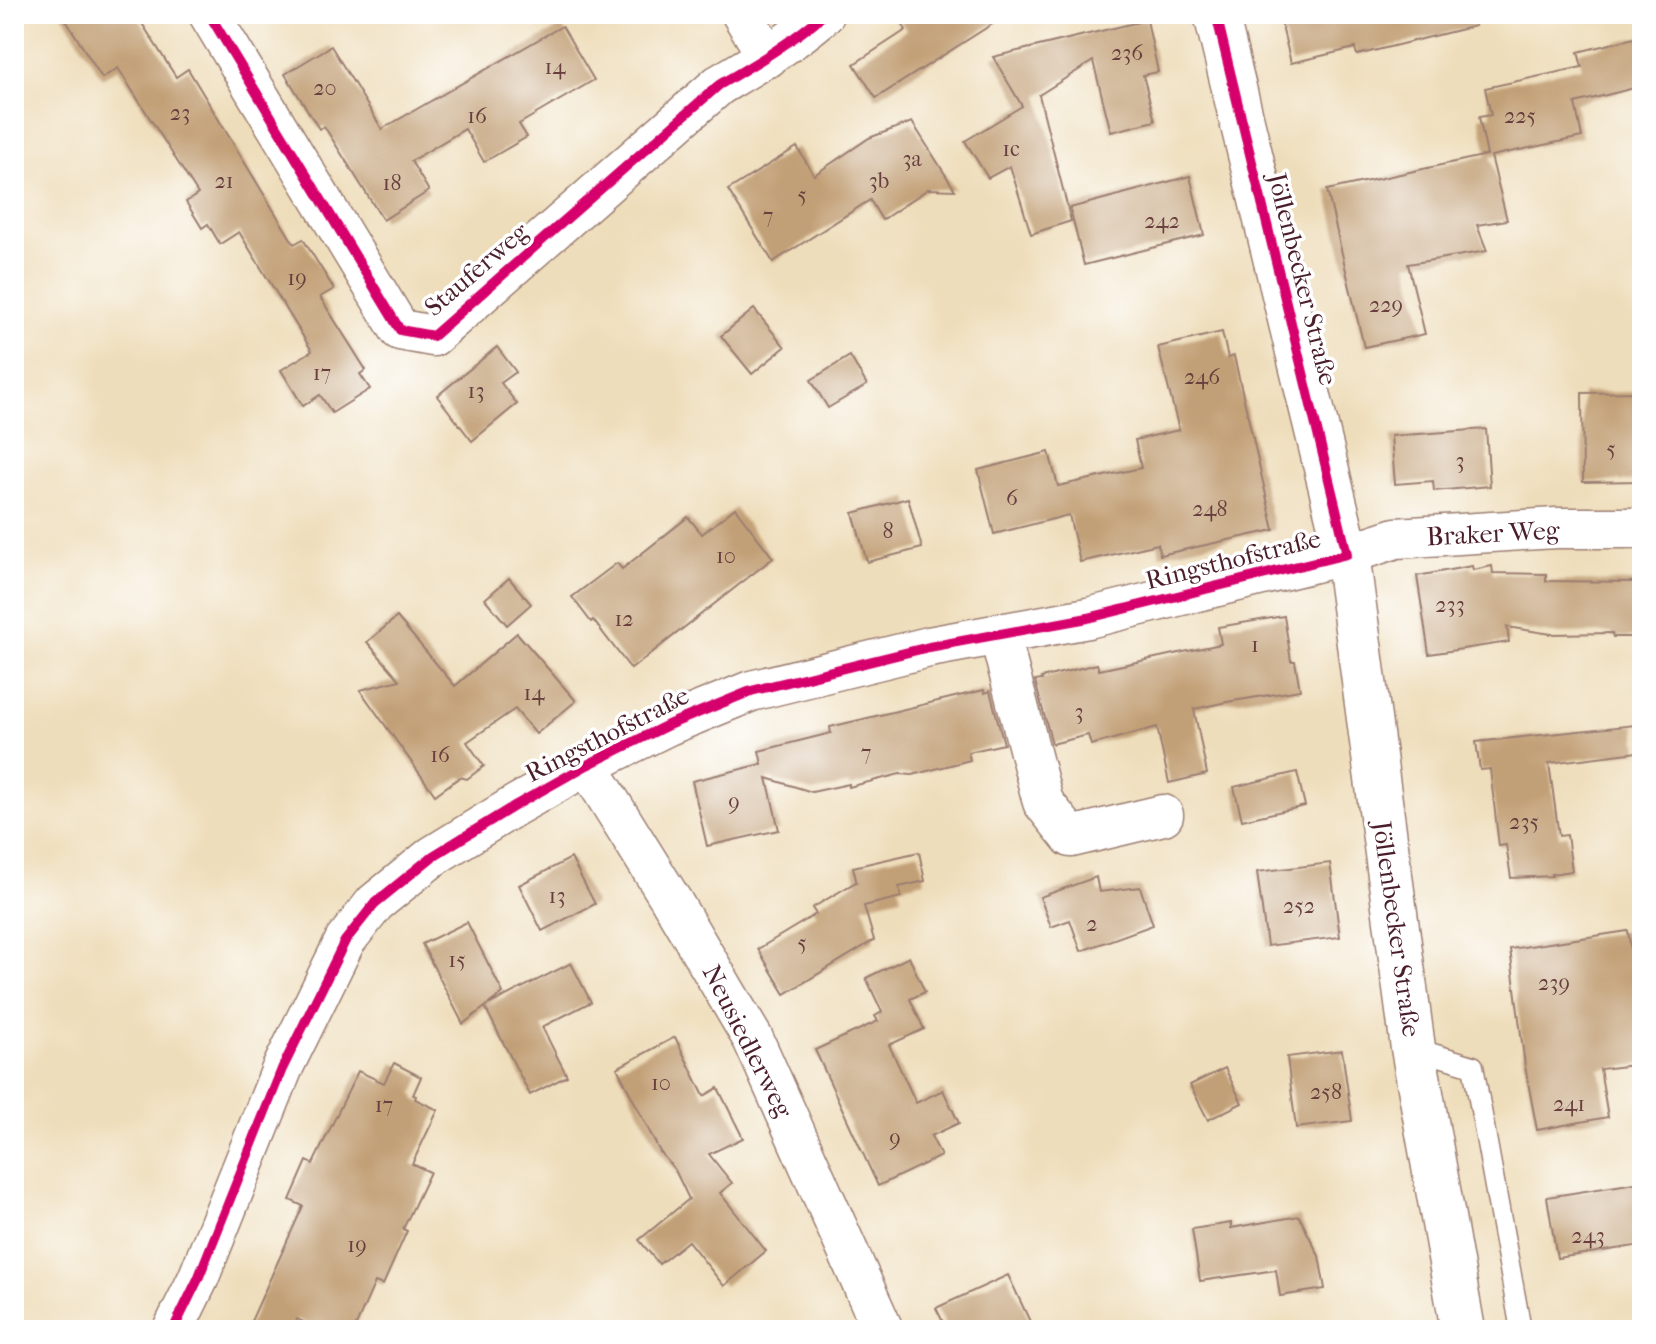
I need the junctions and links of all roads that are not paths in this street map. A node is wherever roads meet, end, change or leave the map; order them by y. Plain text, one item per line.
1 (209, 14) edge
2 (742, 14) edge
3 (824, 14) edge
4 (1216, 14) edge
5 (768, 57) junction
6 (1642, 528) edge
7 (1347, 554) junction
8 (999, 633) junction
9 (587, 765) junction
10 (1163, 815) dead end
11 (1413, 1048) junction
12 (173, 1330) edge
13 (883, 1330) edge
14 (1463, 1330) edge
15 (1521, 1330) edge

1 - 5 street, Stauferweg
2 - 5 street
3 - 5 street, Stauferweg
4 - 7 main road, Jöllenbecker Straße
6 - 7 street, Braker Weg
7 - 8 street, Ringsthofstraße
7 - 11 main road, Jöllenbecker Straße
8 - 9 street, Ringsthofstraße
8 - 10 street
9 - 12 street, Ringsthofstraße
9 - 13 street, Neusiedlerweg
11 - 14 main road, Jöllenbecker Straße
11 - 15 lane

